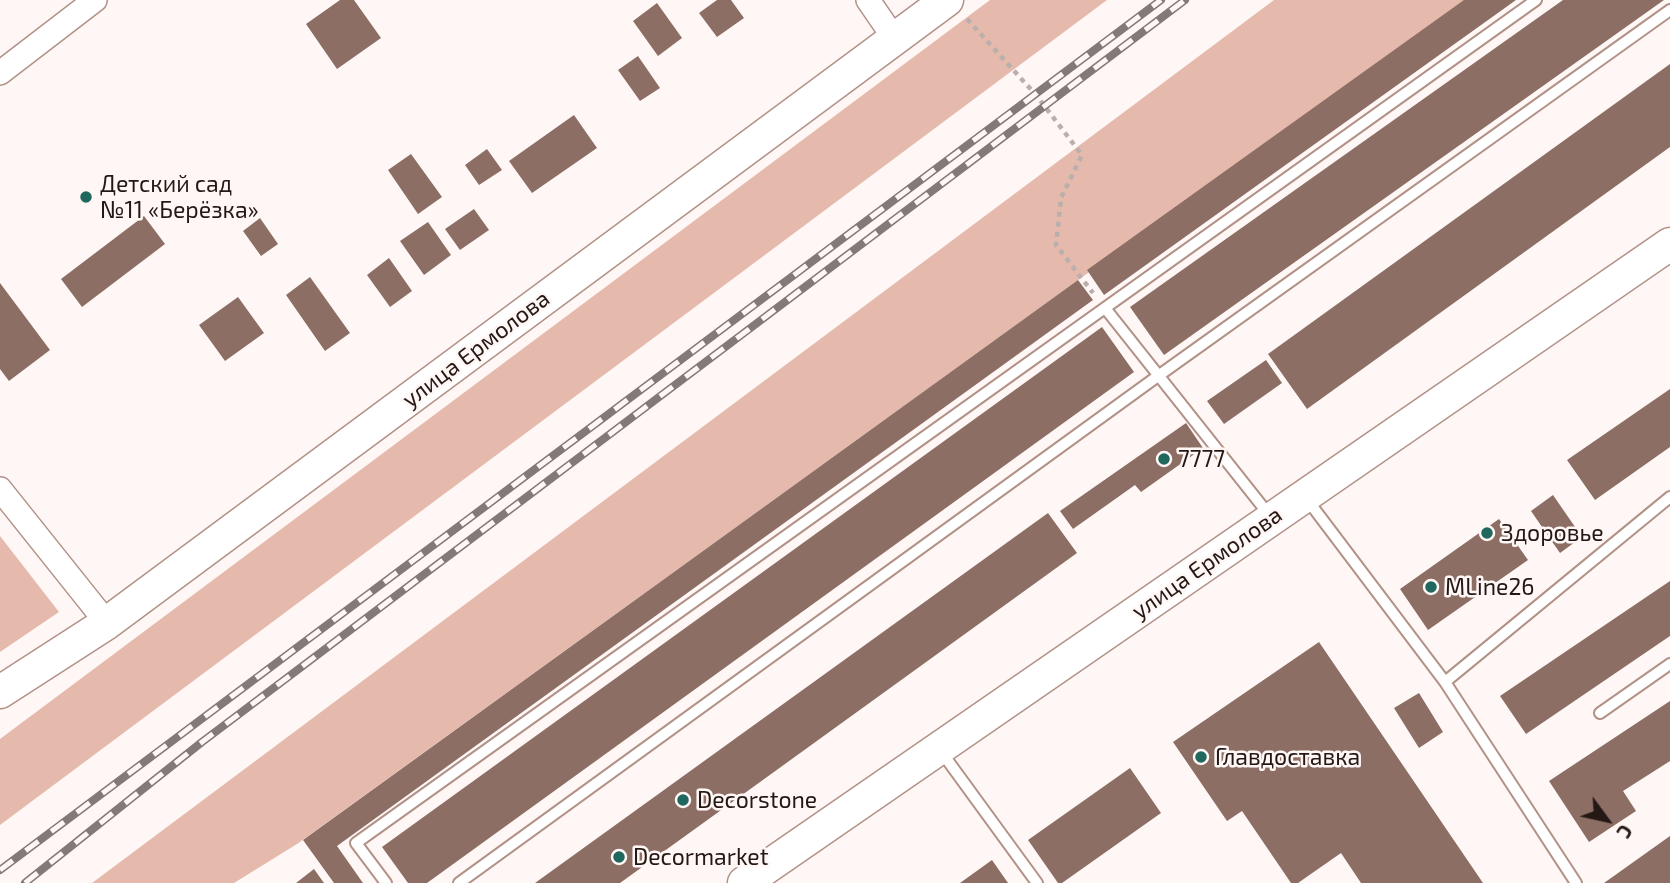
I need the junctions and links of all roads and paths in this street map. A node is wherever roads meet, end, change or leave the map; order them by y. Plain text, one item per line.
1 (95, 0) edge
2 (868, 0) edge
3 (1536, 0) edge
4 (953, 5) edge
5 (1670, 10) edge
6 (894, 38) junction
7 (0, 73) edge
8 (1670, 244) edge
9 (1105, 308) junction
10 (1158, 376) junction
11 (0, 489) edge
12 (1305, 495) junction
13 (1670, 497) edge
14 (1271, 519) junction
15 (107, 623) junction
16 (1670, 664) edge
17 (1445, 682) junction
18 (0, 692) edge
19 (1600, 713) dead end
20 (939, 748) junction
21 (386, 883) edge
22 (458, 883) edge
23 (744, 883) edge
24 (1037, 883) edge
25 (1576, 883) edge

1 - 7 street
2 - 6 street
3 - 9 lane
4 - 6 street, улица Ермолова
4 - 9 path
5 - 10 lane
6 - 15 street, улица Ермолова
8 - 12 street, улица Ермолова
9 - 10 lane
9 - 21 lane
10 - 14 lane
10 - 22 lane
11 - 15 street
12 - 14 street, улица Ермолова
12 - 17 lane
13 - 17 lane
14 - 20 street, улица Ермолова
15 - 18 street, улица Ермолова
16 - 19 lane
17 - 25 lane
20 - 23 street, улица Ермолова
20 - 24 lane

